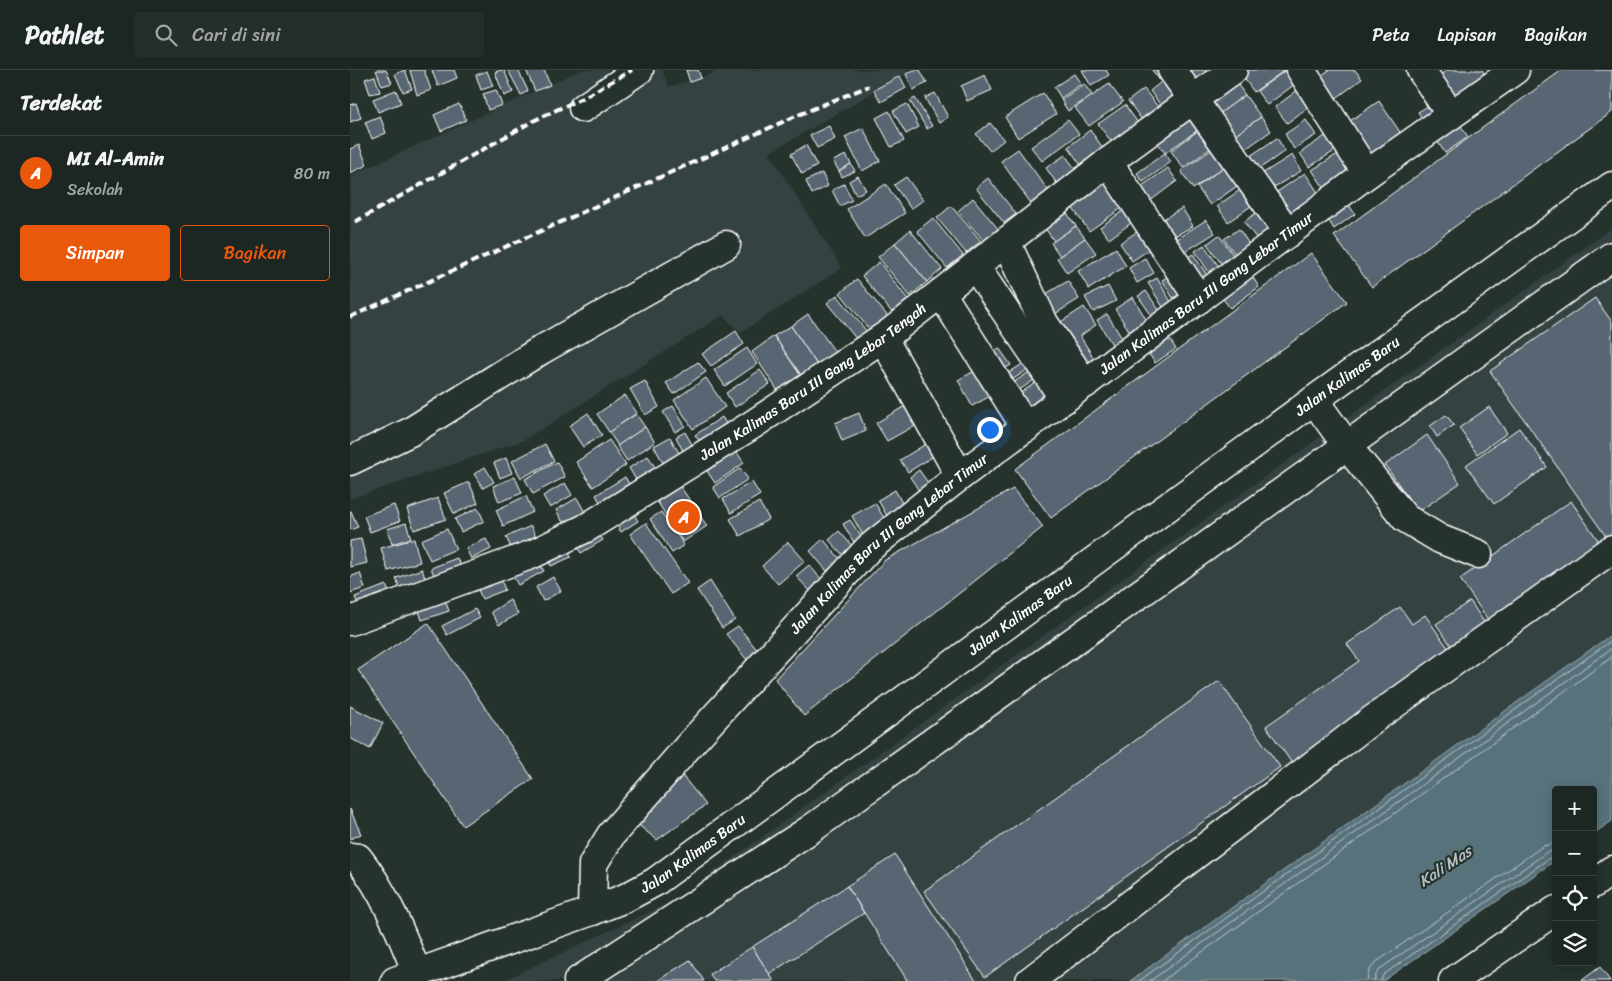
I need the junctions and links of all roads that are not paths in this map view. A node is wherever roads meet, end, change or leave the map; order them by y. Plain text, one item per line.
1 (638, 70) edge
2 (1172, 70) edge
3 (1233, 70) edge
4 (1301, 70) edge
5 (1421, 70) edge
6 (1515, 70) edge
7 (1193, 98) junction
8 (583, 108) dead end
9 (1451, 115) junction
10 (1108, 162) junction
11 (1367, 174) junction
12 (1612, 186) edge
13 (1288, 233) junction
14 (1006, 242) junction
15 (726, 245) dead end
16 (1612, 256) edge
17 (975, 266) junction
18 (941, 293) junction
19 (1199, 299) junction
20 (883, 338) junction
21 (1074, 392) junction
22 (1314, 400) junction
23 (1026, 428) junction
24 (1347, 446) junction
25 (350, 460) edge
26 (960, 476) junction
27 (1612, 548) edge
28 (1478, 554) dead end
29 (350, 621) edge
30 (350, 857) edge
31 (1612, 870) edge
32 (1597, 881) edge
33 (592, 911) junction
34 (1552, 913) edge
35 (406, 977) edge
36 (578, 981) edge
37 (1030, 981) edge
38 (1453, 981) edge

1 - 8 street
2 - 7 street
3 - 7 street, Jalan Kalimas Baru III Gang Lebar Tengah
4 - 11 street
5 - 9 street
6 - 9 street, Jalan Kalimas Baru III Gang Lebar Timur
7 - 10 street, Jalan Kalimas Baru III Gang Lebar Tengah
7 - 13 street
9 - 11 street, Jalan Kalimas Baru III Gang Lebar Timur
10 - 14 street, Jalan Kalimas Baru III Gang Lebar Tengah
10 - 19 street
11 - 13 street, Jalan Kalimas Baru III Gang Lebar Timur
12 - 22 street, Jalan Kalimas Baru
13 - 19 street, Jalan Kalimas Baru III Gang Lebar Timur
14 - 17 street, Jalan Kalimas Baru III Gang Lebar Tengah
14 - 21 street
15 - 25 street
16 - 24 street
17 - 18 street, Jalan Kalimas Baru III Gang Lebar Tengah
17 - 21 street
18 - 20 street, Jalan Kalimas Baru III Gang Lebar Tengah
18 - 23 street
19 - 21 street, Jalan Kalimas Baru III Gang Lebar Timur
20 - 26 street
20 - 29 street, Jalan Kalimas Baru III Gang Lebar Tengah
21 - 23 street, Jalan Kalimas Baru III Gang Lebar Timur
22 - 24 street
22 - 33 street, Jalan Kalimas Baru
23 - 26 street, Jalan Kalimas Baru III Gang Lebar Timur
24 - 28 street
24 - 36 street
26 - 33 street, Jalan Kalimas Baru III Gang Lebar Timur
27 - 37 street
30 - 35 street
31 - 32 street
33 - 35 street, Jalan Kalimas Baru
34 - 38 street

